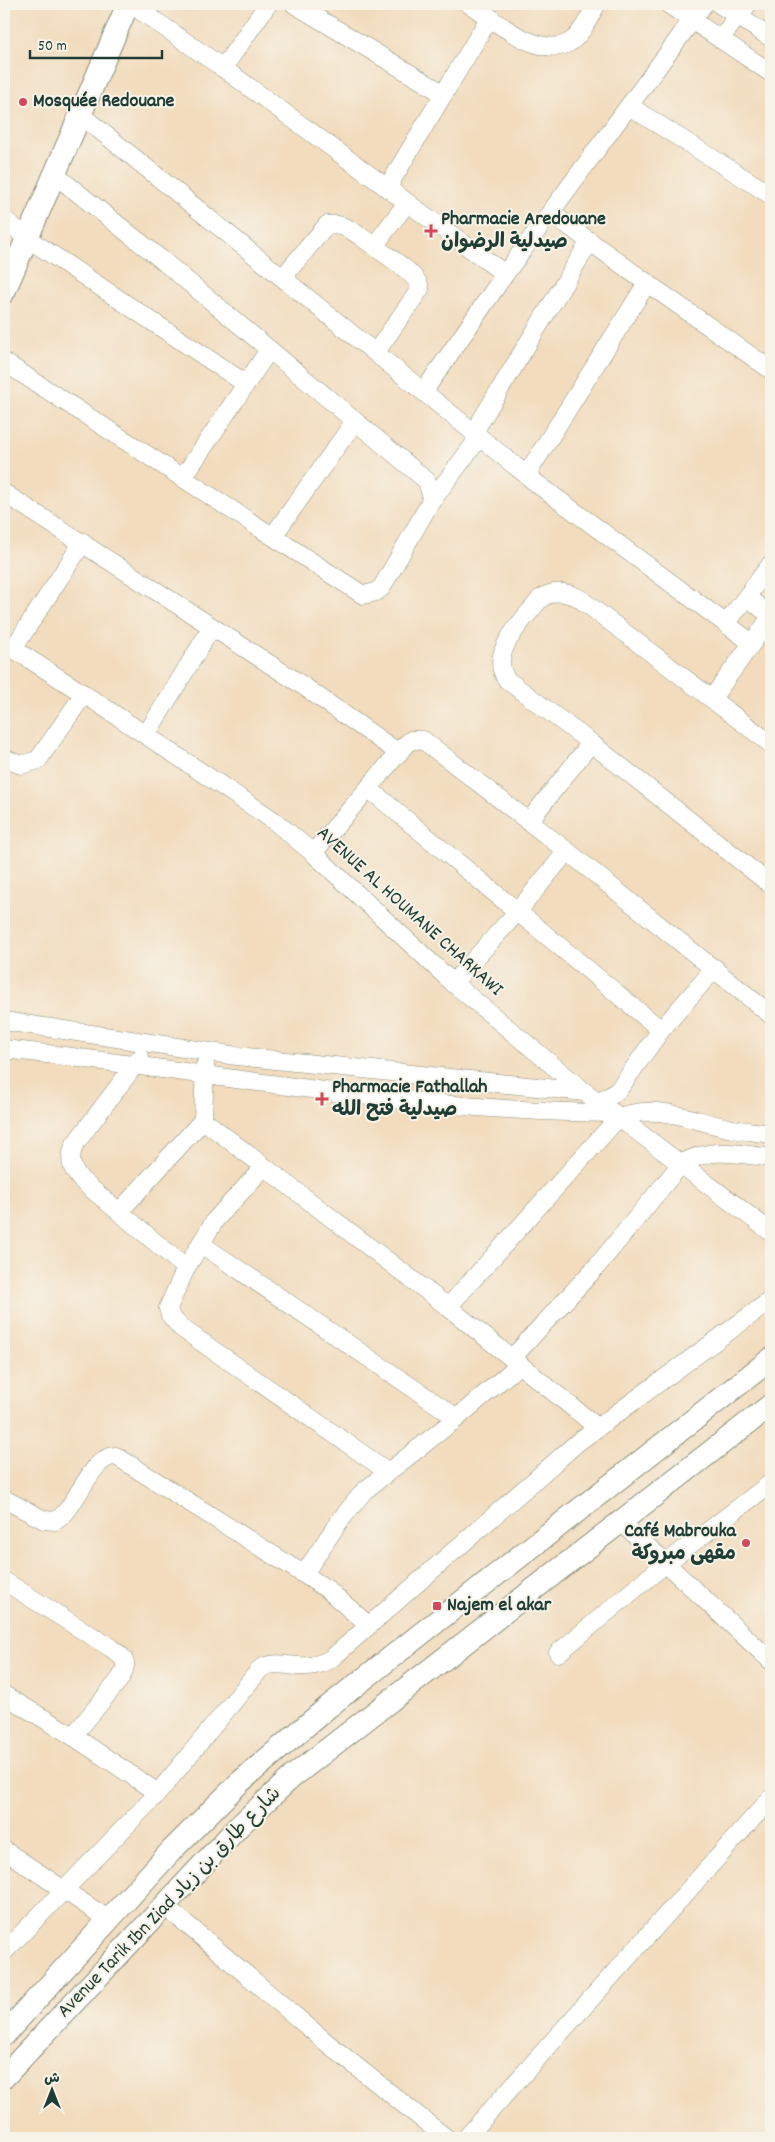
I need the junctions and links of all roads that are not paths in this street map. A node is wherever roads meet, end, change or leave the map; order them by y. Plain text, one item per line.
1 (130, 4) edge
2 (268, 4) edge
3 (294, 4) edge
4 (469, 4) edge
5 (597, 4) edge
6 (668, 4) edge
7 (704, 4) edge
8 (719, 4) edge
9 (743, 10) edge
10 (490, 17) junction
11 (692, 20) junction
12 (771, 38) edge
13 (720, 39) junction
14 (223, 68) junction
15 (771, 73) edge
16 (444, 94) junction
17 (629, 106) junction
18 (81, 115) junction
19 (54, 174) junction
20 (387, 188) junction
21 (771, 195) edge
22 (407, 203) junction
23 (551, 213) junction
24 (4, 219) edge
25 (27, 238) junction
26 (590, 241) junction
27 (374, 246) junction
28 (504, 274) junction
29 (283, 277) junction
30 (647, 283) junction
31 (4, 292) edge
32 (270, 350) junction
33 (376, 352) junction
34 (4, 362) edge
35 (771, 370) edge
36 (246, 384) junction
37 (424, 391) junction
38 (354, 420) junction
39 (474, 432) junction
40 (527, 474) junction
41 (184, 476) junction
42 (4, 493) edge
43 (430, 503) junction
44 (273, 536) junction
45 (83, 542) junction
46 (771, 564) edge
47 (747, 597) junction
48 (771, 616) edge
49 (726, 624) junction
50 (212, 627) junction
51 (752, 643) junction
52 (8, 646) edge
53 (84, 694) junction
54 (713, 697) junction
55 (146, 735) junction
56 (591, 742) junction
57 (771, 744) edge
58 (399, 753) junction
59 (4, 758) edge
60 (369, 789) junction
61 (529, 821) junction
62 (567, 851) junction
63 (313, 853) junction
64 (771, 885) edge
65 (518, 911) junction
66 (715, 968) junction
67 (453, 983) junction
68 (771, 1015) edge
69 (4, 1021) edge
70 (661, 1030) junction
71 (150, 1043) junction
72 (4, 1049) edge
73 (206, 1052) junction
74 (135, 1065) junction
75 (205, 1076) junction
76 (591, 1096) junction
77 (616, 1115) junction
78 (202, 1120) junction
79 (771, 1134) edge
80 (771, 1158) edge
81 (681, 1164) junction
82 (264, 1167) junction
83 (119, 1212) junction
84 (771, 1232) edge
85 (201, 1244) junction
86 (186, 1268) junction
87 (771, 1300) edge
88 (448, 1307) junction
89 (771, 1359) edge
90 (516, 1361) junction
91 (771, 1405) edge
92 (456, 1418) junction
93 (597, 1427) junction
94 (387, 1472) junction
95 (771, 1483) edge
96 (4, 1499) edge
97 (622, 1522) junction
98 (665, 1564) junction
99 (304, 1574) junction
100 (4, 1581) edge
101 (368, 1625) junction
102 (558, 1653) dead end
103 (771, 1661) edge
104 (4, 1695) edge
105 (73, 1736) junction
106 (158, 1794) junction
107 (771, 1798) edge
108 (4, 1850) edge
109 (64, 1890) junction
110 (164, 1905) junction
111 (109, 1920) junction
112 (4, 1952) edge
113 (4, 2035) edge
114 (4, 2078) edge
115 (446, 2138) edge
116 (466, 2138) edge

1 - 14 street
1 - 18 main road
2 - 14 street
3 - 16 street
4 - 10 street
5 - 10 street
6 - 11 street
7 - 11 street
8 - 9 street
9 - 12 street
9 - 13 street
10 - 16 street
11 - 13 street
11 - 17 street
13 - 15 street
14 - 20 street
16 - 20 street
17 - 21 street
17 - 23 street
18 - 19 main road
18 - 29 street
19 - 25 main road
19 - 32 street
20 - 22 street
22 - 27 street
22 - 28 street
23 - 26 street
23 - 28 street
24 - 25 street
25 - 31 main road
25 - 36 street
26 - 30 street
26 - 39 street
27 - 29 street
27 - 33 street
28 - 37 street
29 - 33 street
30 - 35 street
30 - 40 street
32 - 36 street
32 - 38 street
33 - 37 street
34 - 41 street
36 - 41 street
37 - 39 street
38 - 43 street
38 - 44 street
39 - 40 street
39 - 43 street
40 - 49 street
41 - 44 street
42 - 45 street
43 - 44 street
45 - 50 street
45 - 52 street
46 - 47 street
47 - 48 street
47 - 49 street
48 - 51 street
49 - 51 street
50 - 55 street
50 - 58 street
51 - 54 street
52 - 53 street, AVENUE AL HOUMANE CHARKAWI
53 - 55 street, AVENUE AL HOUMANE CHARKAWI
53 - 59 street
54 - 56 street
54 - 57 street
55 - 63 street, AVENUE AL HOUMANE CHARKAWI
56 - 61 street
56 - 64 street
58 - 60 street
58 - 61 street
60 - 63 street
60 - 65 street
61 - 62 street
62 - 65 street
62 - 66 street
63 - 67 street, AVENUE AL HOUMANE CHARKAWI
65 - 67 street
65 - 70 street
66 - 68 street
66 - 70 street
67 - 76 street, AVENUE AL HOUMANE CHARKAWI
69 - 71 street
70 - 76 street
71 - 73 street
71 - 74 street
72 - 74 street
73 - 75 street
73 - 76 street
74 - 75 street
74 - 83 street
75 - 77 street
75 - 78 street
76 - 77 street, AVENUE AL HOUMANE CHARKAWI
77 - 79 street
77 - 81 street, AVENUE AL HOUMANE CHARKAWI
77 - 88 street
78 - 82 street
78 - 83 street
80 - 81 street
81 - 84 street, AVENUE AL HOUMANE CHARKAWI
81 - 90 street
82 - 85 street
82 - 88 street
83 - 86 street
85 - 86 street
85 - 92 street
86 - 94 street
87 - 93 street
88 - 90 street
89 - 111 main road, Avenue Tarik Ibn Ziad شارع طارق بن زياد
90 - 92 street
90 - 93 street
91 - 97 main road, Avenue Tarik Ibn Ziad شارع طارق بن زياد
92 - 94 street
93 - 101 street
94 - 99 street
95 - 98 street
96 - 99 street
97 - 98 street
97 - 110 main road, Avenue Tarik Ibn Ziad شارع طارق بن زياد
98 - 102 street
98 - 103 street
99 - 101 street
100 - 105 street
101 - 106 street
104 - 105 street
105 - 106 street
106 - 109 street
107 - 116 street
108 - 109 street
109 - 111 street
109 - 112 street
110 - 114 main road, Avenue Tarik Ibn Ziad شارع طارق بن زياد
110 - 115 street
111 - 113 main road, Avenue Tarik Ibn Ziad شارع طارق بن زياد

